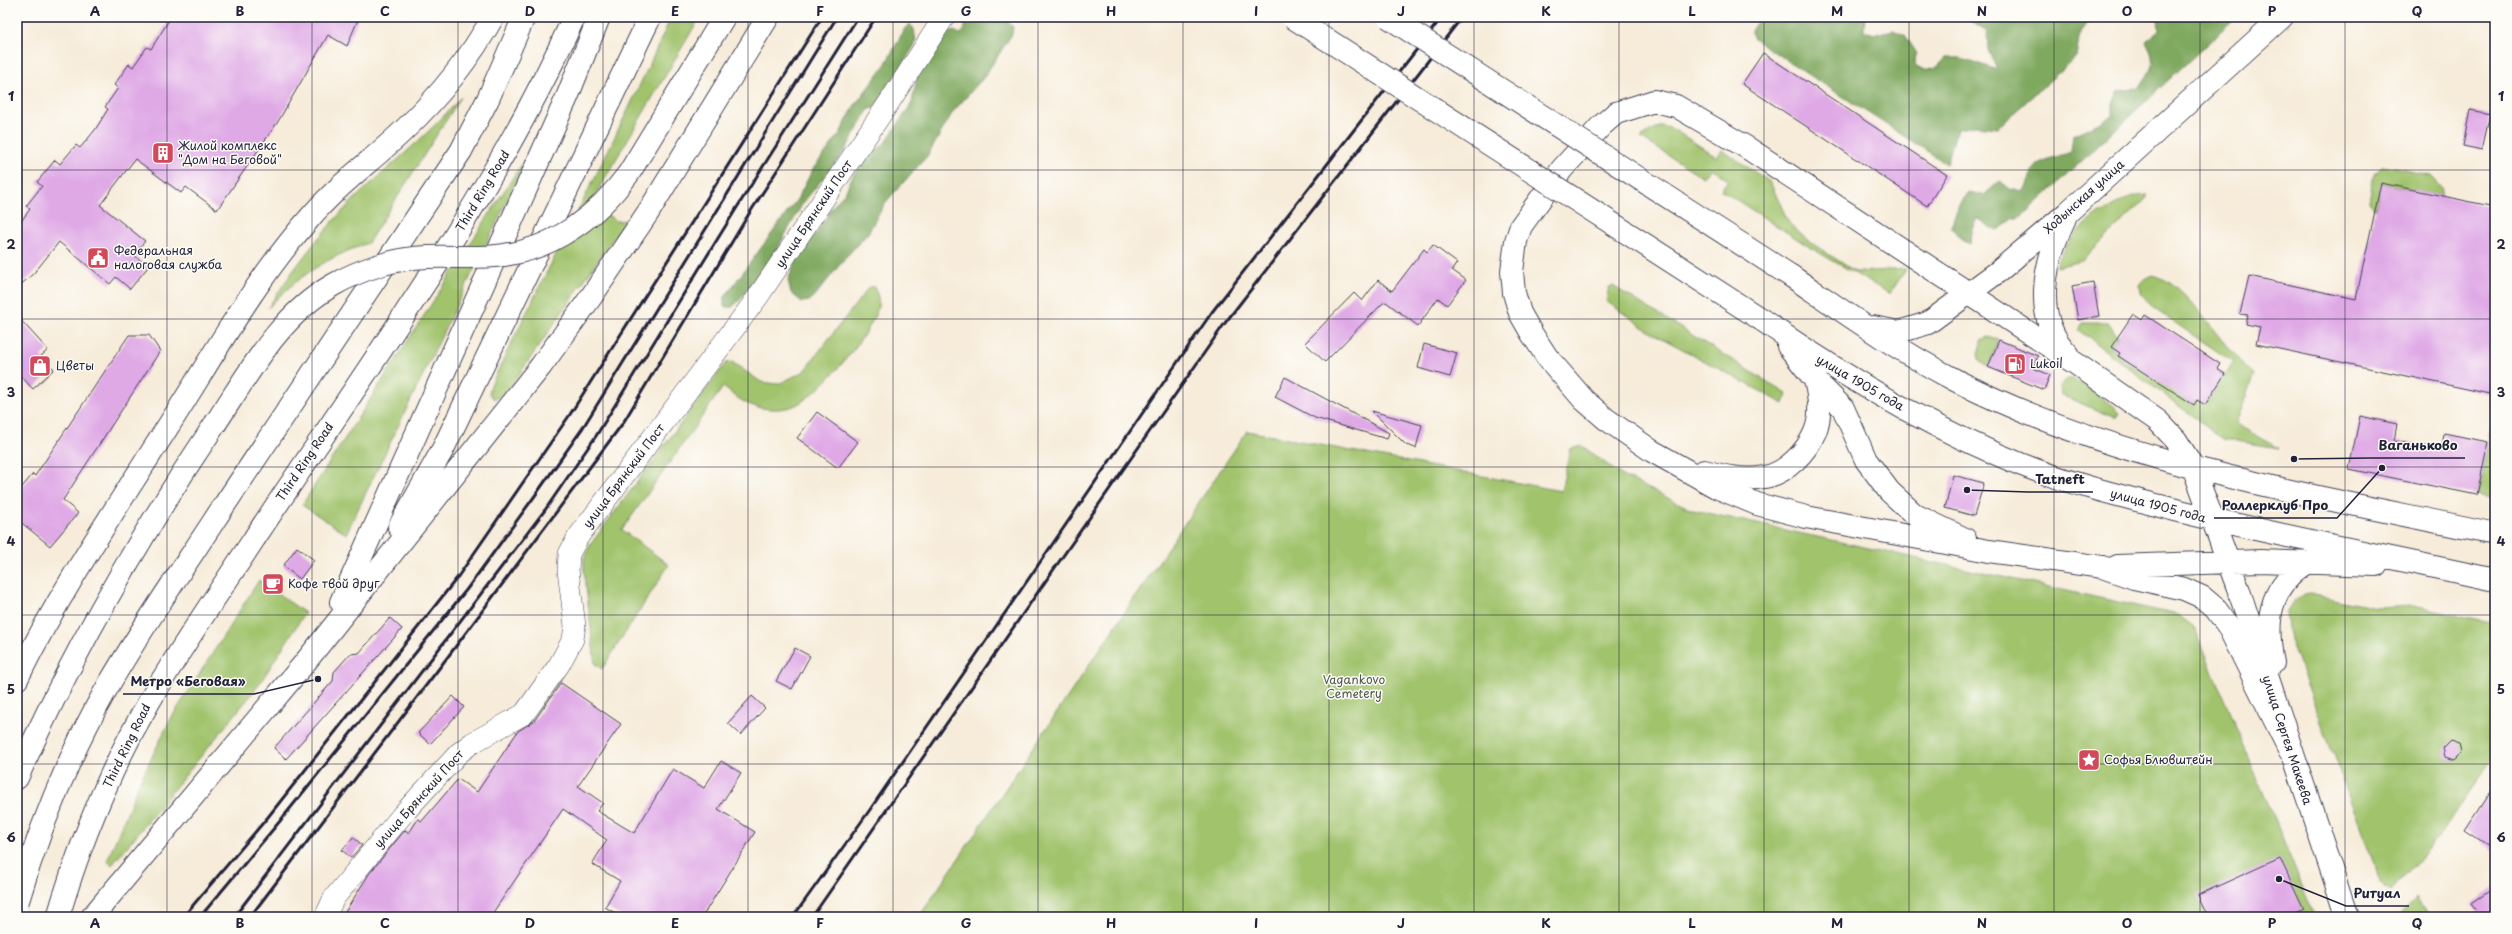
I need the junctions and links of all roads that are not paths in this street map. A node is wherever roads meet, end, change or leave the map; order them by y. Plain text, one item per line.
1 (492, 17) edge
2 (524, 17) edge
3 (574, 17) edge
4 (599, 17) edge
5 (650, 17) edge
6 (724, 17) edge
7 (768, 17) edge
8 (1292, 17) edge
9 (1388, 17) edge
10 (2282, 17) edge
11 (940, 23) edge
12 (2067, 213) junction
13 (1968, 293) junction
14 (1762, 320) junction
15 (1864, 326) junction
16 (2075, 363) junction
17 (1815, 380) junction
18 (1674, 463) junction
19 (2193, 467) junction
20 (2213, 520) junction
21 (2495, 534) edge
22 (1989, 551) junction
23 (2228, 562) junction
24 (2307, 563) junction
25 (2102, 567) junction
26 (2445, 569) junction
27 (2495, 580) edge
28 (342, 615) junction
29 (303, 665) junction
30 (17, 679) edge
31 (2290, 751) junction
32 (17, 778) edge
33 (17, 904) edge
34 (58, 917) edge
35 (92, 917) edge
36 (325, 917) edge
37 (2347, 917) edge

1 - 30 main road
2 - 33 main road, bridge
3 - 34 main road, Third Ring Road, bridge
4 - 29 main road
5 - 28 main road
6 - 32 main road, bridge
7 - 28 main road
8 - 14 main road, bridge
9 - 15 main road, bridge
10 - 12 main road, Ходынская улица
11 - 36 street, улица Брянский Пост
12 - 13 main road, Ходынская улица
12 - 16 main road
13 - 15 main road, Ходынская улица
13 - 16 main road
13 - 18 main road
14 - 17 main road
14 - 20 main road, улица 1905 года
15 - 19 main road
16 - 19 main road, улица Сергея Макеева
17 - 18 main road
17 - 22 main road
18 - 22 main road
19 - 20 main road, улица Сергея Макеева
19 - 21 main road
20 - 23 main road, улица Сергея Макеева
20 - 26 main road, улица 1905 года
22 - 25 main road
23 - 24 main road
23 - 25 main road
23 - 31 main road, улица Сергея Макеева
24 - 26 main road
24 - 31 main road
25 - 31 main road
26 - 27 main road, улица 1905 года
28 - 29 main road
29 - 35 main road
31 - 37 main road, улица Сергея Макеева

